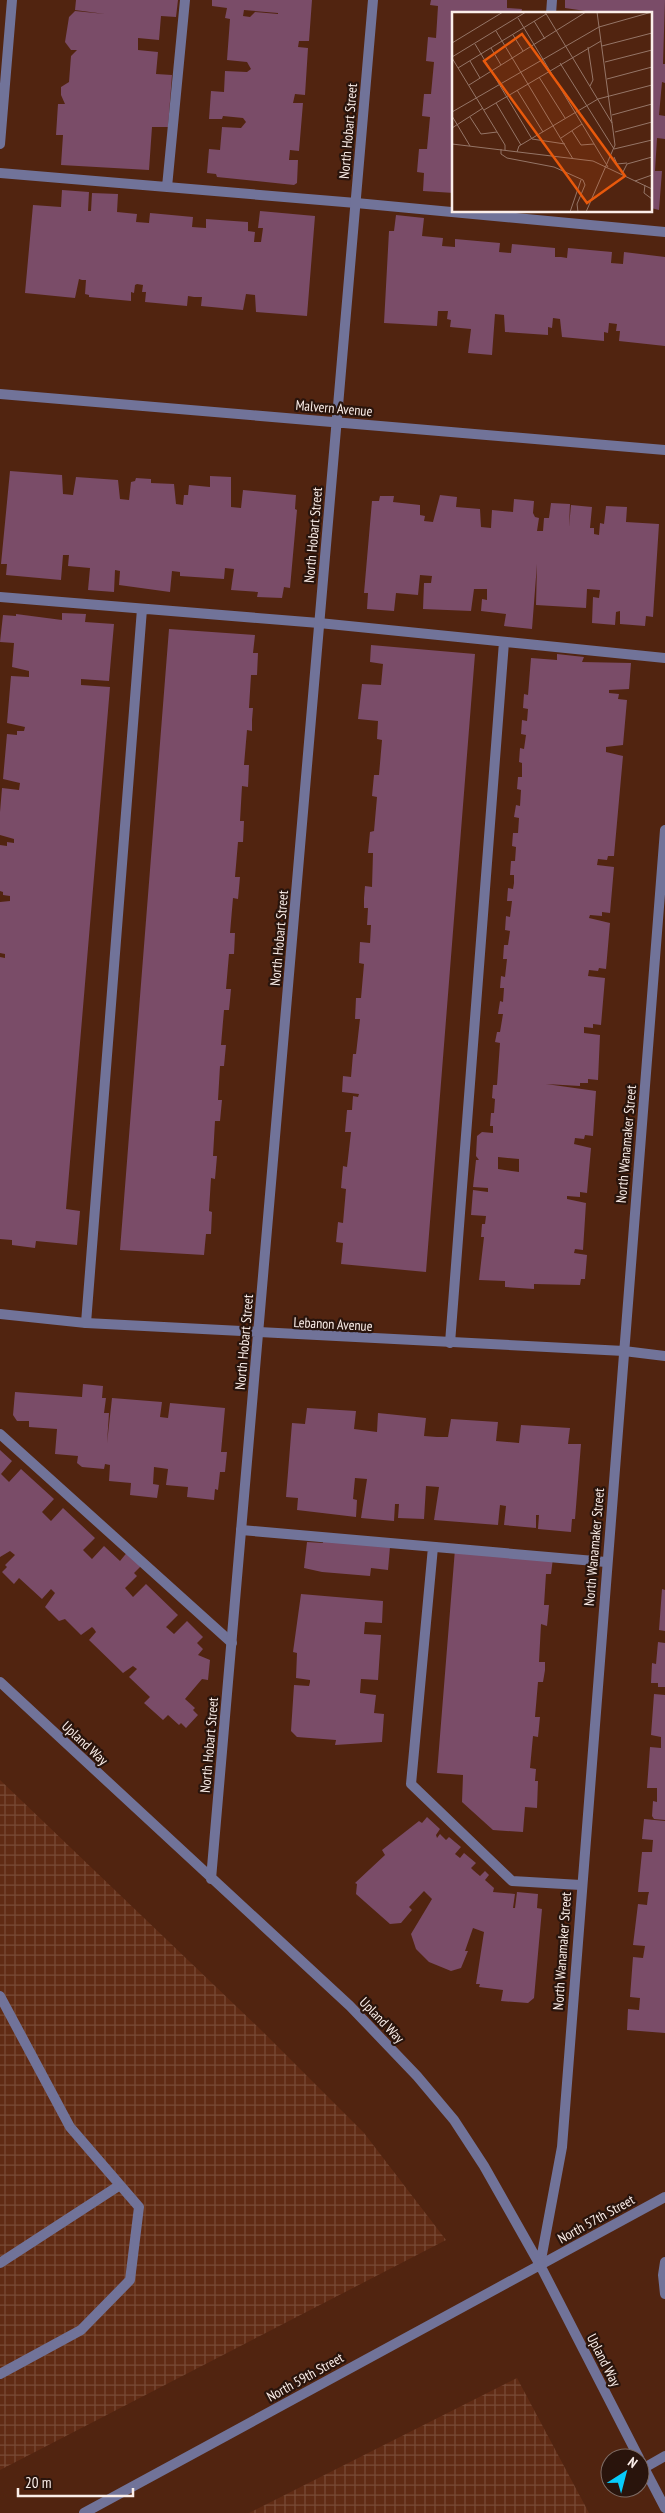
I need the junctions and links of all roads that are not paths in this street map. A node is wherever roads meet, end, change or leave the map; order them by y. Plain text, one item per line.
1 (12, 0) edge
2 (186, 0) edge
3 (373, 0) edge
4 (0, 144) edge
5 (0, 173) edge
6 (166, 187) junction
7 (356, 202) junction
8 (452, 209) edge
9 (493, 212) edge
10 (534, 215) edge
11 (665, 232) edge
12 (0, 394) edge
13 (337, 422) junction
14 (665, 450) edge
15 (0, 597) edge
16 (142, 609) junction
17 (320, 623) junction
18 (504, 642) junction
19 (665, 658) edge
20 (665, 830) edge
21 (0, 1314) edge
22 (86, 1323) junction
23 (258, 1334) junction
24 (450, 1343) junction
25 (624, 1351) junction
26 (665, 1356) edge
27 (0, 1434) edge
28 (241, 1530) junction
29 (433, 1547) junction
30 (606, 1562) junction
31 (232, 1643) junction
32 (0, 1682) edge
33 (211, 1879) junction
34 (581, 1885) junction
35 (0, 1996) edge
36 (120, 2185) junction
37 (665, 2197) edge
38 (665, 2262) edge
39 (0, 2263) edge
40 (540, 2265) junction
41 (665, 2294) edge
42 (0, 2374) edge
43 (634, 2448) edge
44 (665, 2456) edge
45 (650, 2460) edge
46 (650, 2479) edge
47 (665, 2508) edge
48 (84, 2513) edge

1 - 4 street
2 - 6 street
3 - 7 street, North Hobart Street
5 - 6 street
6 - 7 street
7 - 8 street
7 - 13 street, North Hobart Street
9 - 10 street
10 - 11 street
12 - 13 street, Malvern Avenue
13 - 14 street, Malvern Avenue
13 - 17 street, North Hobart Street
15 - 16 street
16 - 17 street
16 - 22 street
17 - 18 street
17 - 23 street, North Hobart Street
18 - 19 street
18 - 24 street
20 - 25 street, North Wanamaker Street
21 - 22 street, Lebanon Avenue
22 - 23 street, Lebanon Avenue
23 - 24 street, Lebanon Avenue
23 - 28 street, North Hobart Street
24 - 25 street, Lebanon Avenue
25 - 26 street, Lebanon Avenue
25 - 30 street, North Wanamaker Street
27 - 31 street
28 - 29 street
28 - 31 street, North Hobart Street
29 - 30 street
29 - 34 street
30 - 34 street, North Wanamaker Street
31 - 33 street, North Hobart Street
32 - 33 street, Upland Way
33 - 40 street, Upland Way
34 - 40 street, North Wanamaker Street
35 - 36 street
36 - 39 street
36 - 42 street
37 - 40 street, North 57th Street
38 - 41 street
40 - 43 street, Upland Way
40 - 48 street, North 59th Street
44 - 45 street
46 - 47 street, Upland Way

